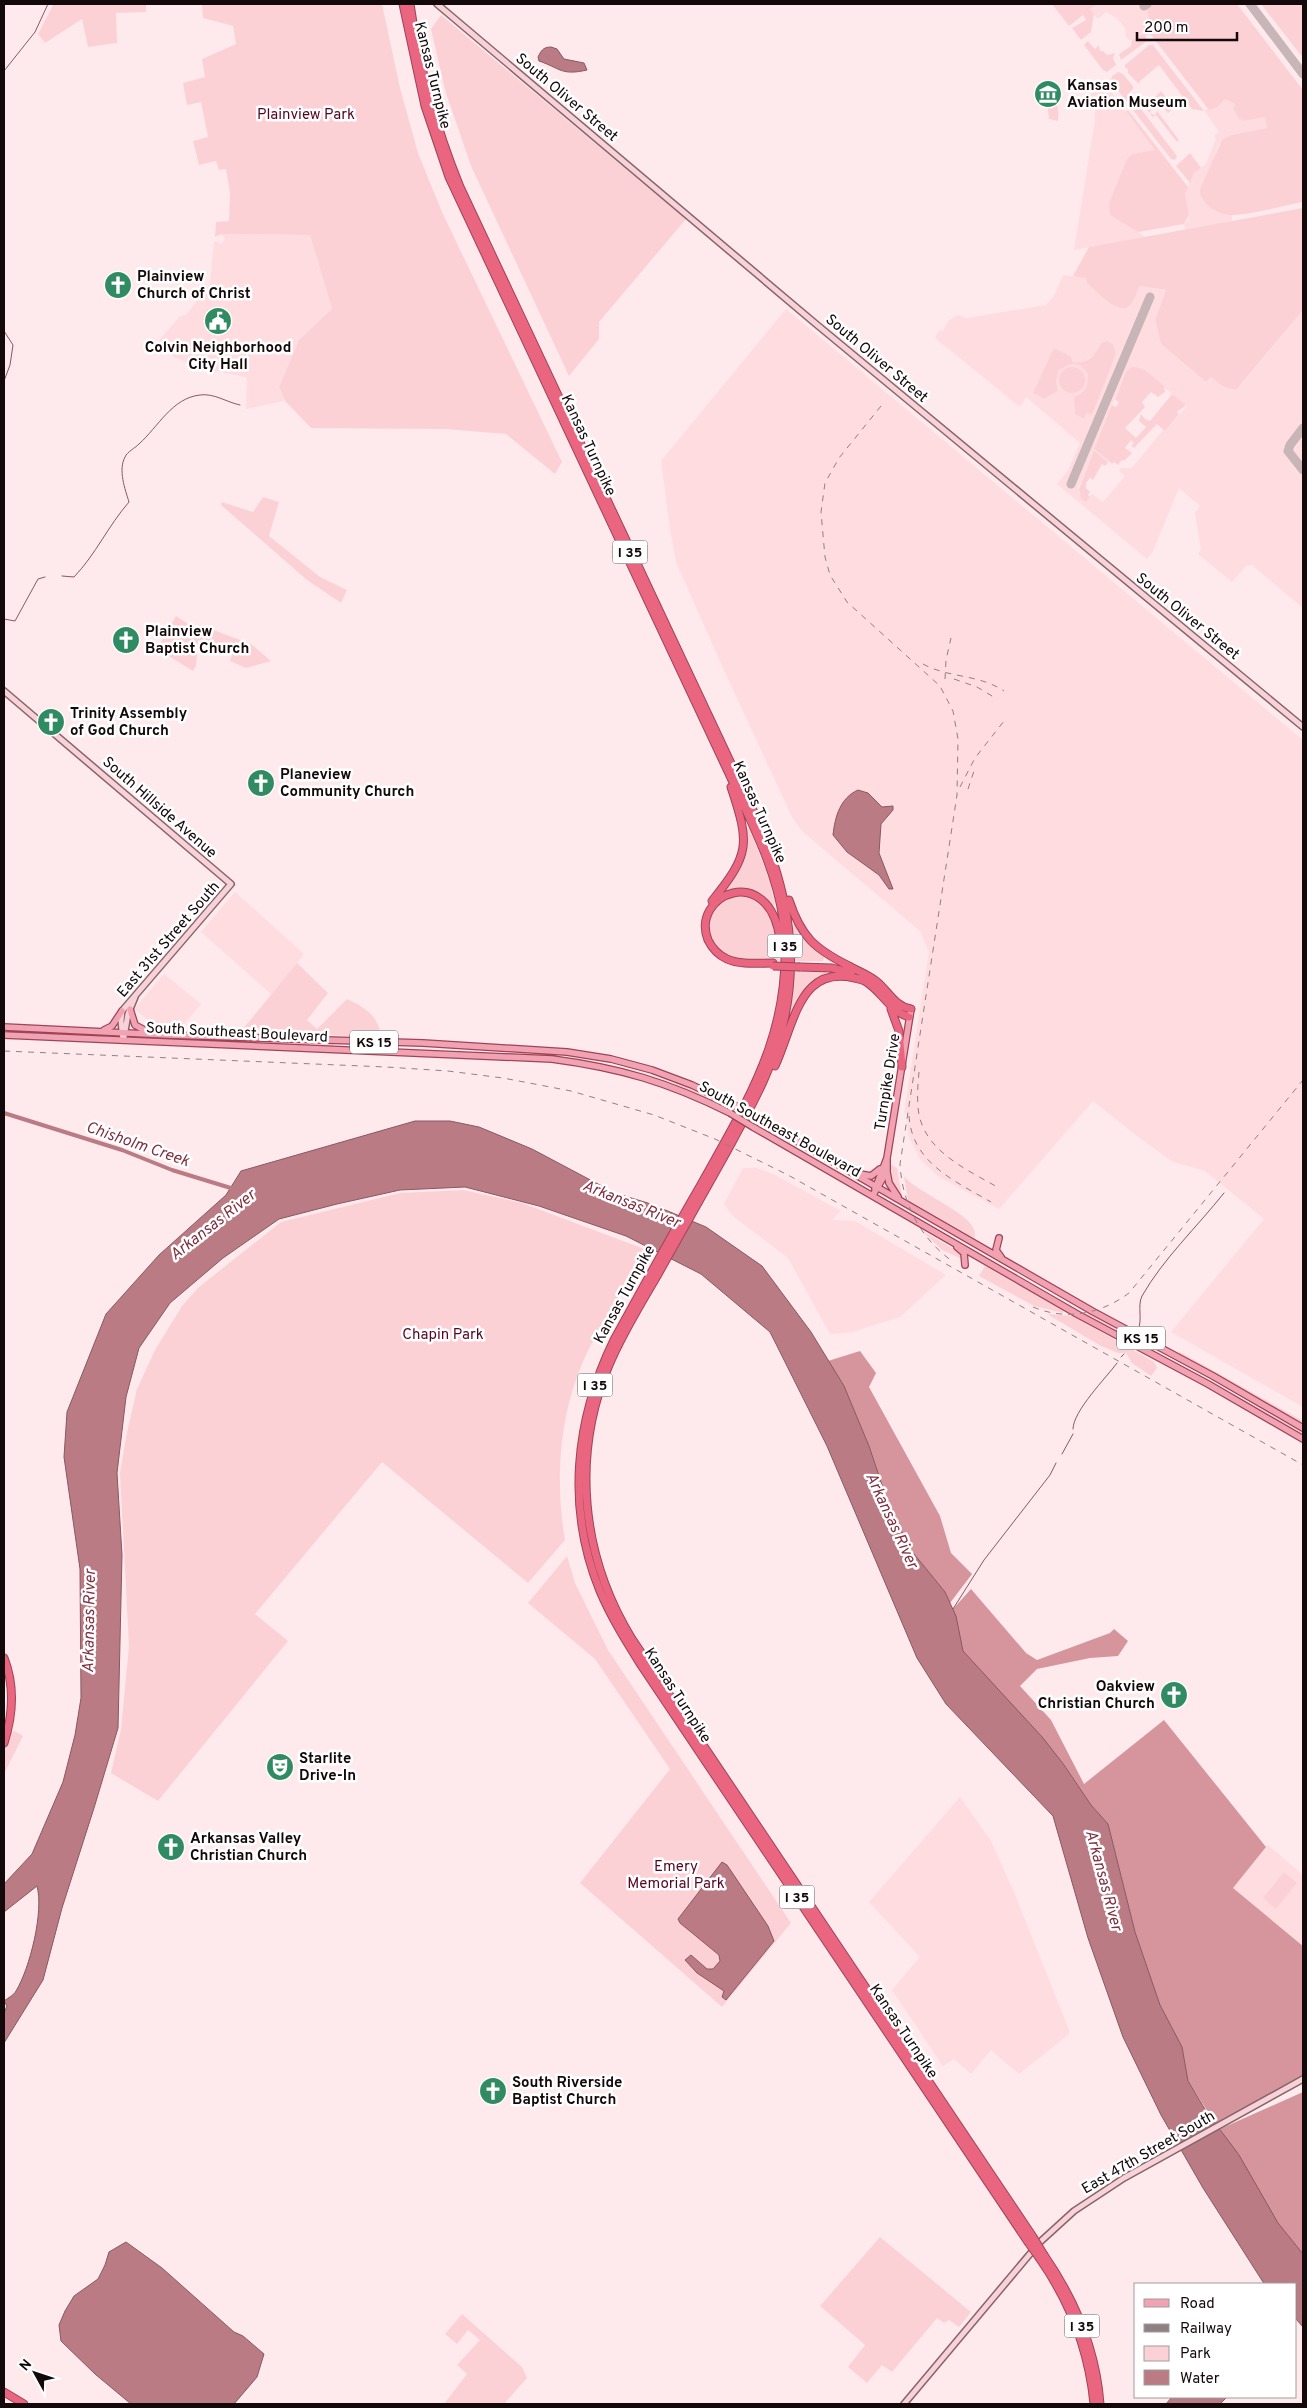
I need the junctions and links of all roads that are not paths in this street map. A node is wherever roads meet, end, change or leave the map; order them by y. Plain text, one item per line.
1 (403, 4) edge
2 (410, 4) edge
3 (437, 4) edge
4 (4, 691) edge
5 (1303, 728) edge
6 (726, 769) junction
7 (772, 853) junction
8 (231, 884) joint
9 (773, 965) junction
10 (800, 965) junction
11 (846, 965) junction
12 (868, 982) junction
13 (135, 996) junction
14 (890, 1006) junction
15 (911, 1008) joint
16 (130, 1009) junction
17 (122, 1011) junction
18 (909, 1017) junction
19 (4, 1026) edge
20 (98, 1031) junction
21 (124, 1032) junction
22 (155, 1034) junction
23 (4, 1035) edge
24 (123, 1040) junction
25 (770, 1049) junction
26 (902, 1067) junction
27 (753, 1105) junction
28 (888, 1158) junction
29 (883, 1166) junction
30 (887, 1171) junction
31 (853, 1173) junction
32 (878, 1187) junction
33 (702, 1190) junction
34 (873, 1195) junction
35 (904, 1202) junction
36 (946, 1237) junction
37 (1000, 1238) dead end
38 (1009, 1263) junction
39 (965, 1265) dead end
40 (657, 1268) junction
41 (1303, 1428) edge
42 (1303, 1439) edge
43 (588, 1540) junction
44 (4, 1658) edge
45 (7, 1717) edge
46 (4, 1743) edge
47 (1303, 2079) edge
48 (1042, 2257) junction
49 (4, 2392) edge
50 (20, 2403) edge
51 (904, 2404) edge
52 (1094, 2404) edge
53 (1100, 2404) edge

1 - 6 highway, Kansas Turnpike / I 35
2 - 7 highway, Kansas Turnpike / I 35
3 - 5 main road, South Oliver Street
4 - 8 main road, South Hillside Avenue
6 - 9 highway
6 - 25 highway, Kansas Turnpike / I 35
7 - 11 highway
7 - 27 highway, Kansas Turnpike / I 35
8 - 13 main road, East 31st Street South
9 - 10 highway, bridge
9 - 25 highway
10 - 11 highway
10 - 12 highway
11 - 15 highway
12 - 14 highway
12 - 27 highway
13 - 16 main road
13 - 17 main road, East 31st Street South
14 - 18 highway
14 - 26 highway
15 - 18 main road, Turnpike Drive
16 - 21 main road
16 - 22 main road
17 - 20 main road
17 - 21 main road, East 31st Street South
18 - 26 main road, Turnpike Drive
19 - 20 main road, South Southeast Boulevard / KS 15
20 - 21 main road, South Southeast Boulevard / KS 15
21 - 22 main road, South Southeast Boulevard / KS 15
21 - 24 main road
22 - 31 main road, South Southeast Boulevard / KS 15, bridge
23 - 24 main road, South Southeast Boulevard / KS 15
24 - 34 main road, South Southeast Boulevard / KS 15, bridge
25 - 33 highway, Kansas Turnpike / I 35
26 - 28 main road, Turnpike Drive
27 - 33 highway, Kansas Turnpike / I 35
28 - 29 main road, Turnpike Drive
28 - 30 main road, Turnpike Drive
29 - 31 main road
29 - 32 main road, Turnpike Drive
30 - 32 main road, Turnpike Drive
30 - 35 main road
31 - 32 main road, South Southeast Boulevard / KS 15
32 - 34 main road, Turnpike Drive
32 - 35 main road, South Southeast Boulevard / KS 15
33 - 40 highway, Kansas Turnpike / I 35
34 - 36 main road, South Southeast Boulevard / KS 15
35 - 38 main road, South Southeast Boulevard / KS 15
36 - 39 main road
36 - 42 main road, South Southeast Boulevard / KS 15
37 - 38 main road
38 - 41 main road, South Southeast Boulevard / KS 15
40 - 43 highway, Kansas Turnpike / I 35
40 - 43 highway, Kansas Turnpike / I 35
43 - 48 highway, Kansas Turnpike / I 35, bridge
44 - 45 highway
45 - 46 highway
47 - 51 main road, East 47th Street South
48 - 52 highway, Kansas Turnpike / I 35
48 - 53 highway, Kansas Turnpike / I 35
49 - 50 highway

